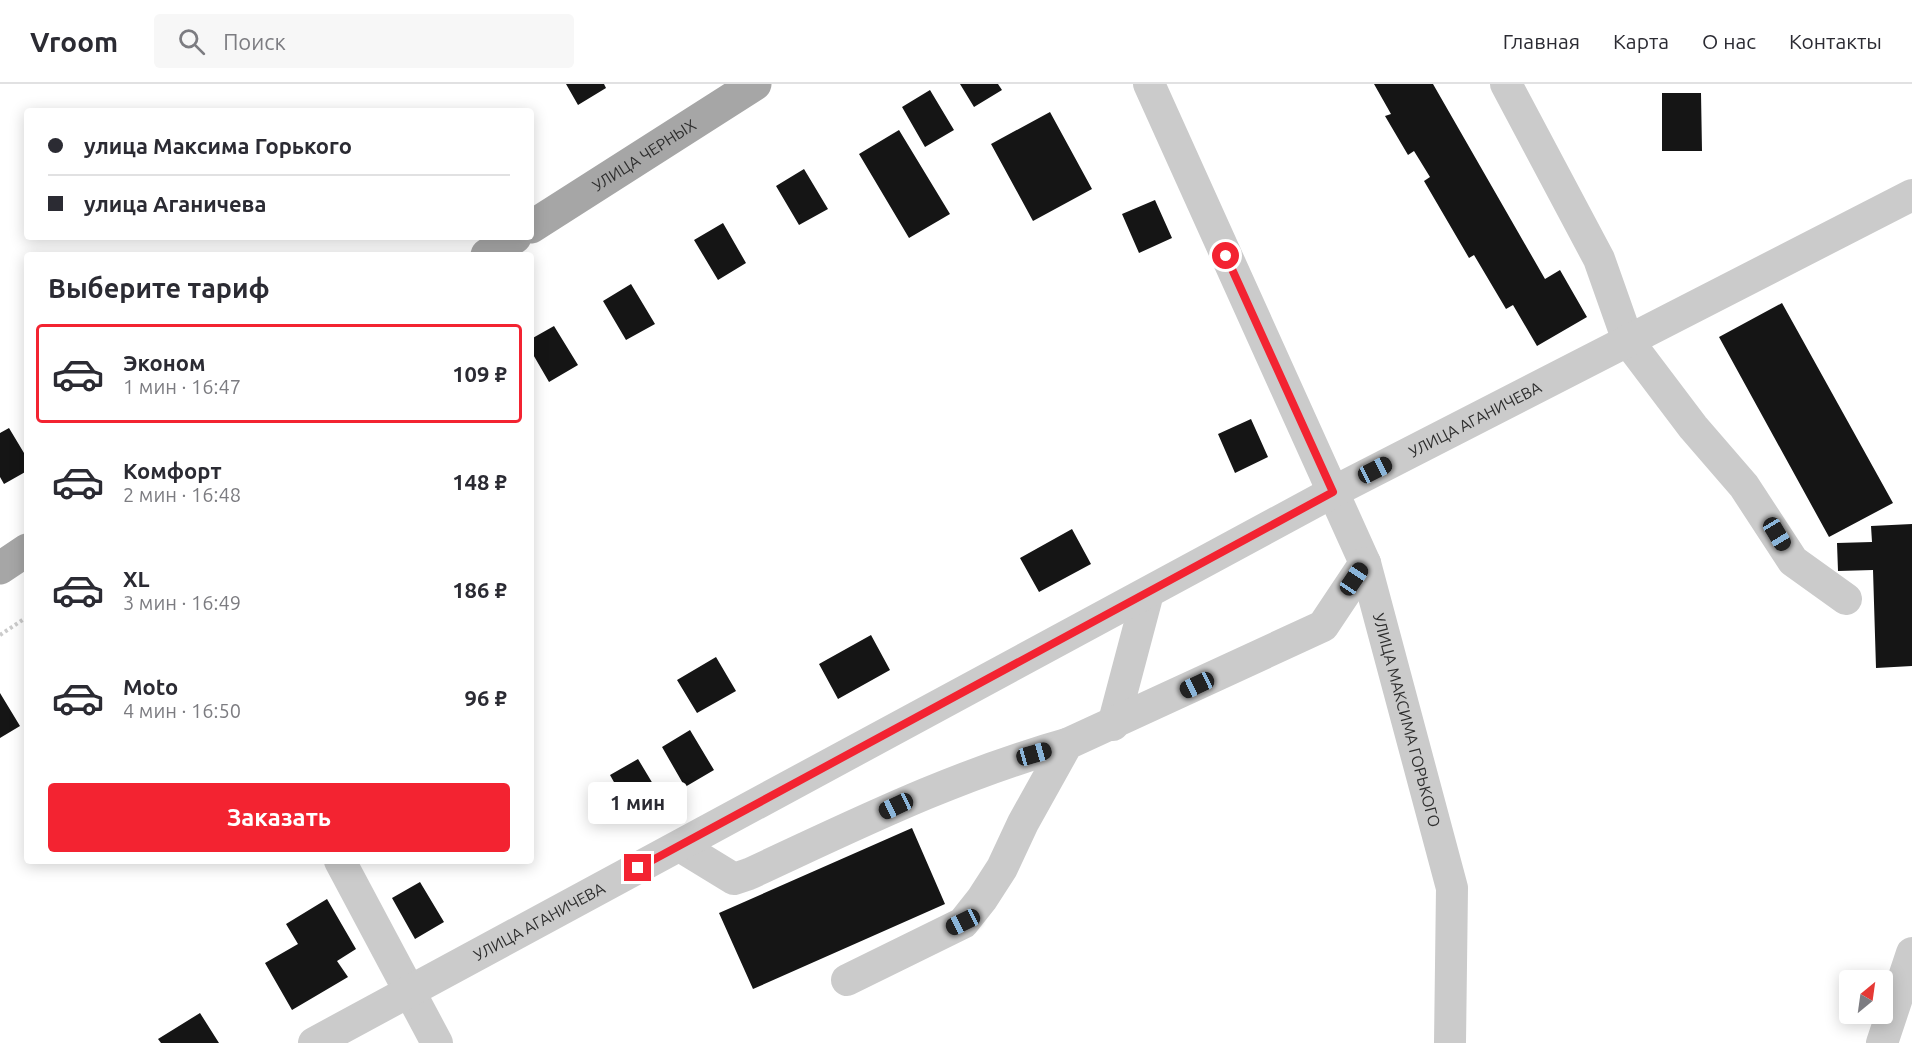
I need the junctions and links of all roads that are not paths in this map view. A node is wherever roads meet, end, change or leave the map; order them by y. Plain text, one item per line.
1 (755, 84) edge
2 (1149, 84) edge
3 (1506, 84) edge
4 (1912, 195) edge
5 (534, 225) edge
6 (510, 240) edge
7 (492, 252) edge
8 (1628, 341) junction
9 (1333, 492) junction
10 (24, 552) edge
11 (1365, 563) junction
12 (0, 568) edge
13 (1148, 593) junction
14 (1846, 599) dead end
15 (1113, 725) junction
16 (1067, 744) junction
17 (680, 846) junction
18 (342, 864) edge
19 (1912, 953) edge
20 (847, 980) dead end
21 (408, 993) junction
22 (314, 1043) edge
23 (437, 1043) edge
24 (1450, 1043) edge
25 (1882, 1043) edge

1 - 5 main road, УЛИЦА ЧЕРНЫХ
2 - 9 street, УЛИЦА МАКСИМА ГОРЬКОГО
3 - 8 street
4 - 8 street, УЛИЦА АГАНИЧЕВА
6 - 7 main road
8 - 9 street, УЛИЦА АГАНИЧЕВА
8 - 14 street
9 - 11 street, УЛИЦА МАКСИМА ГОРЬКОГО
9 - 13 street, УЛИЦА АГАНИЧЕВА
10 - 12 main road
11 - 15 street
11 - 24 street, УЛИЦА МАКСИМА ГОРЬКОГО
13 - 15 street
13 - 17 street, УЛИЦА АГАНИЧЕВА
15 - 16 street
16 - 17 street
16 - 20 street
17 - 21 street, УЛИЦА АГАНИЧЕВА
18 - 21 street
19 - 25 street
21 - 22 street, УЛИЦА АГАНИЧЕВА
21 - 23 street

